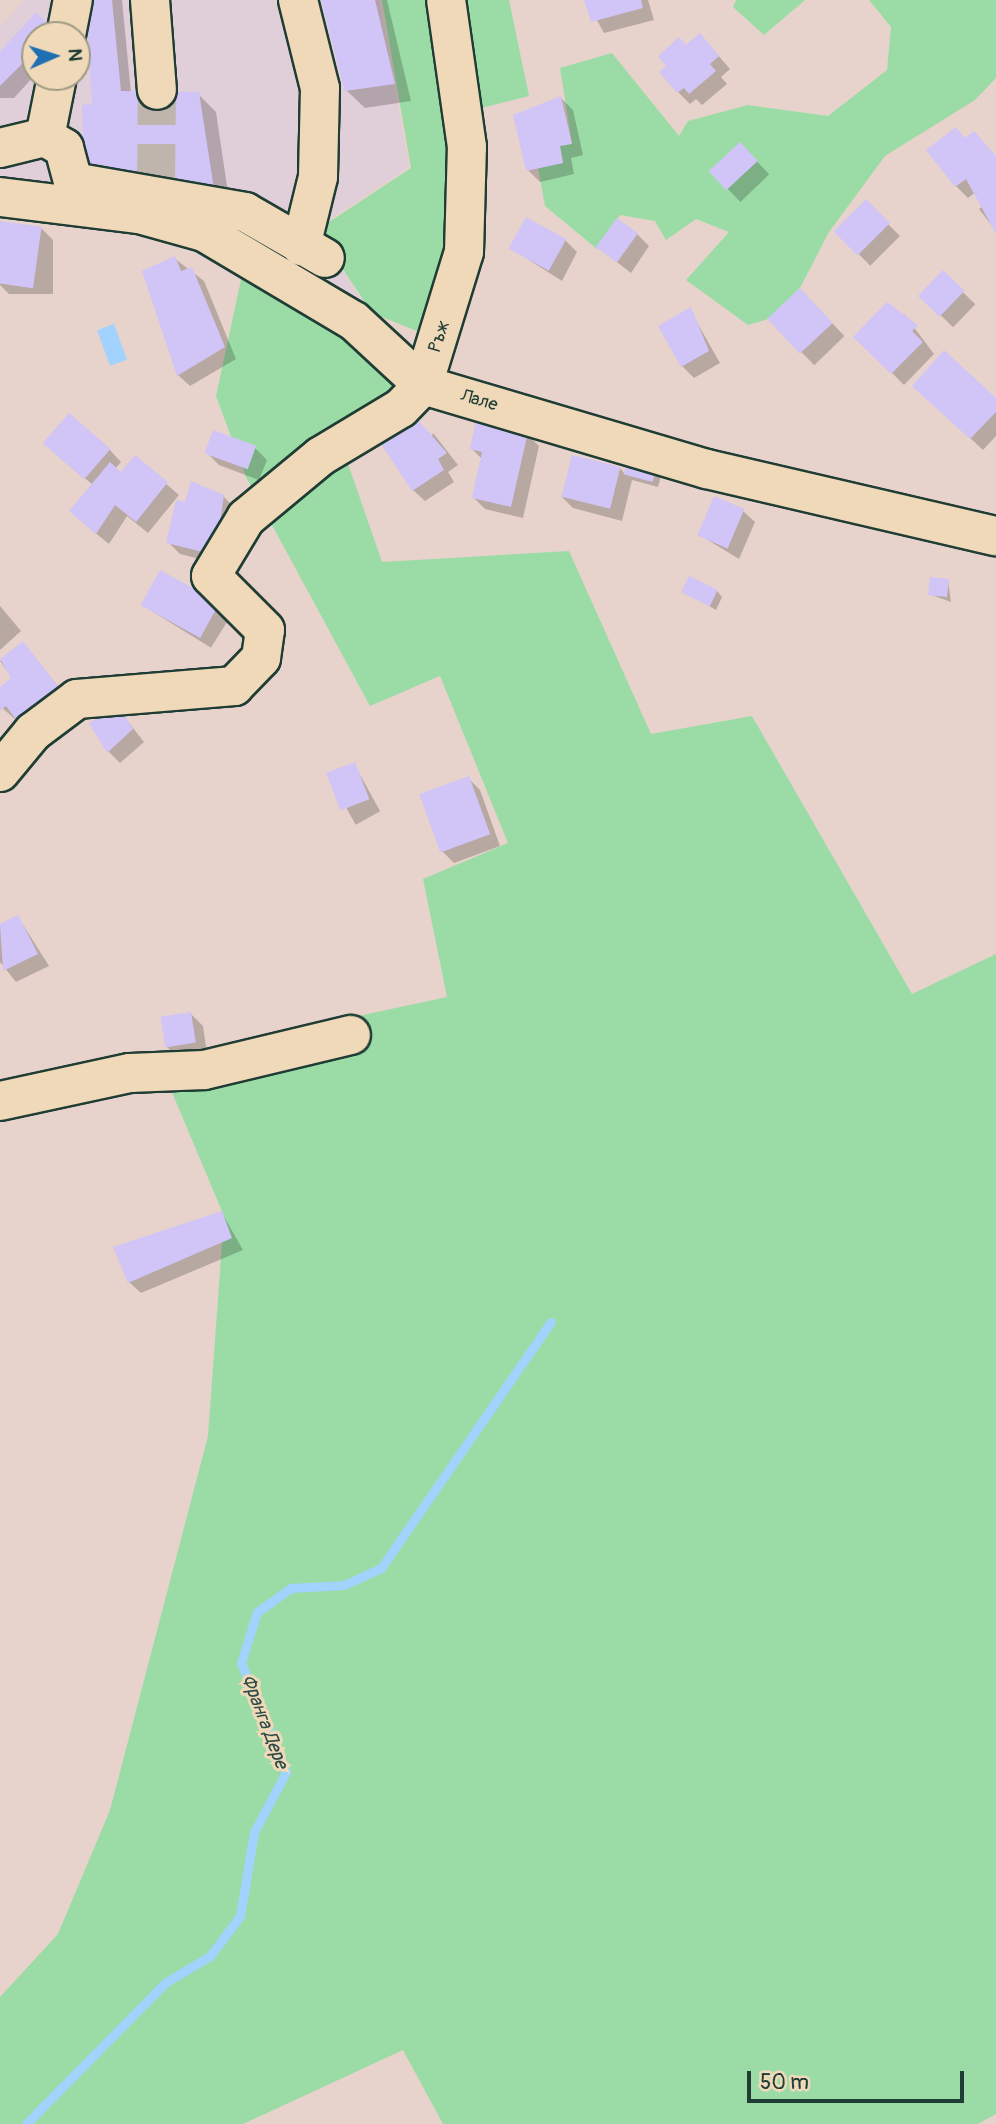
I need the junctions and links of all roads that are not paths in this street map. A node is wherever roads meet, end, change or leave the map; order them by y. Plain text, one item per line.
1 (73, 0) edge
2 (150, 0) edge
3 (298, 0) edge
4 (446, 0) edge
5 (69, 21) edge
6 (158, 90) tunnel mouth
7 (54, 91) edge
8 (45, 137) junction
9 (0, 148) edge
10 (0, 197) edge
11 (423, 385) junction
12 (996, 536) edge
13 (0, 772) edge
14 (351, 1034) dead end
15 (0, 1101) edge

1 - 5 street
2 - 6 street
3 - 8 street
4 - 11 street, Ръж
7 - 8 street
8 - 9 street
10 - 11 street, Лале
11 - 12 street, Лале
11 - 13 street, Ръж
14 - 15 street

